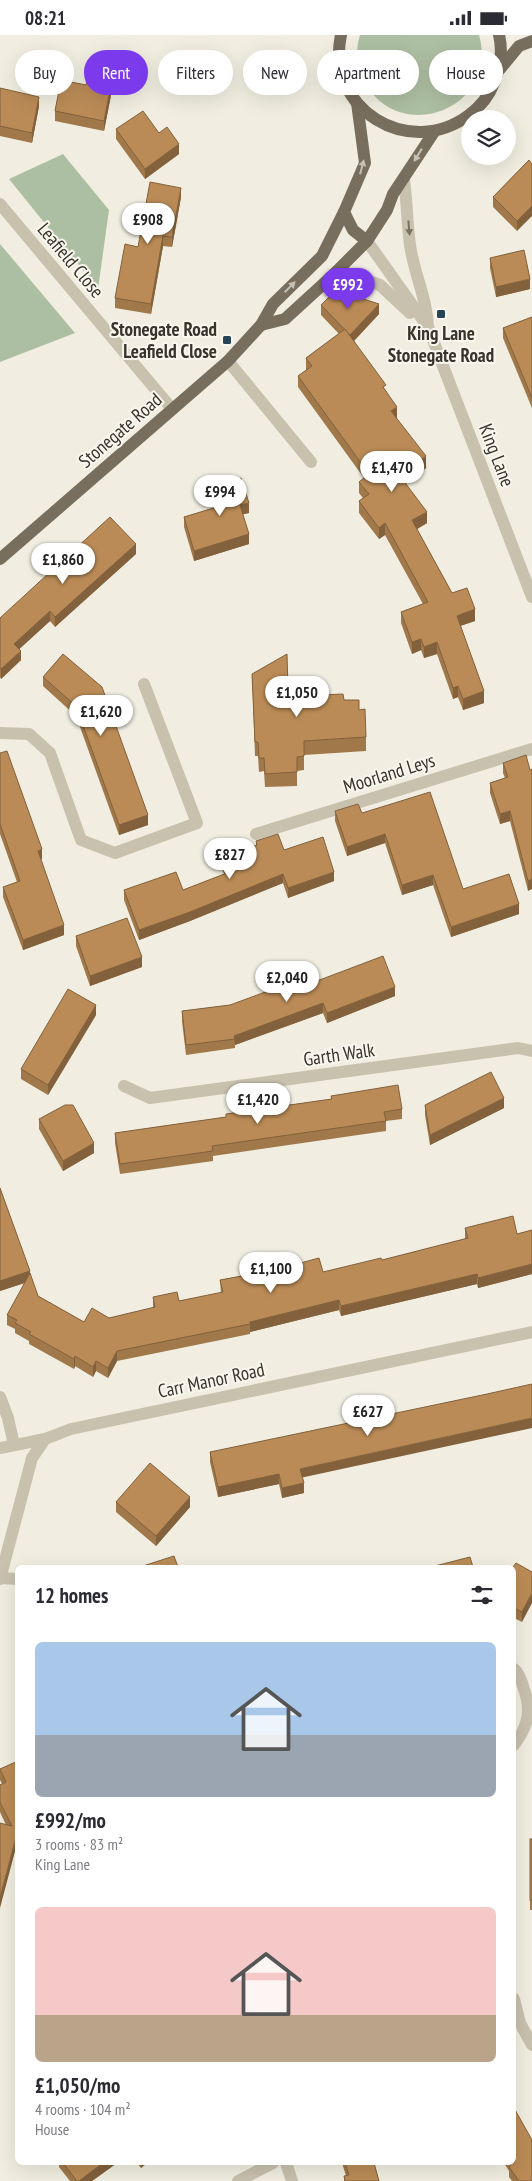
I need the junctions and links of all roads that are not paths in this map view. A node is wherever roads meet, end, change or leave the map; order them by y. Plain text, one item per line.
1 (499, 35) edge
2 (338, 39) edge
3 (532, 41) edge
4 (501, 50) edge
5 (503, 65) edge
6 (488, 95) edge
7 (357, 103) junction
8 (434, 132) junction
9 (404, 180) junction
10 (0, 204) edge
11 (344, 212) junction
12 (367, 241) junction
13 (331, 277) junction
14 (261, 325) junction
15 (428, 327) junction
16 (228, 361) junction
17 (172, 409) junction
18 (311, 462) dead end
19 (0, 559) edge
20 (532, 597) edge
21 (144, 684) dead end
22 (0, 733) edge
23 (532, 749) edge
24 (256, 834) dead end
25 (532, 1051) edge
26 (124, 1086) dead end
27 (532, 1332) edge
28 (0, 1397) edge
29 (45, 1439) junction
30 (14, 1445) junction
31 (0, 1448) edge
32 (0, 1579) edge
33 (15, 1579) edge
34 (516, 1670) edge
35 (516, 1742) edge
36 (516, 2007) edge
37 (532, 2045) edge
38 (269, 2165) edge
39 (287, 2165) edge
40 (238, 2181) edge
41 (292, 2181) edge

1 - 4 main road
2 - 7 main road
3 - 5 main road
6 - 8 main road
7 - 8 main road
11 -> 7 main road, Stonegate Road
8 -> 9 main road
9 - 12 main road
9 -> 15 street, King Lane
10 - 17 street, Leafield Close
11 - 12 main road
14 -> 11 main road, Stonegate Road
12 - 13 main road
12 - 15 street, King Lane
13 - 14 main road
13 - 15 street, King Lane
14 - 16 main road, Stonegate Road
15 - 20 street, King Lane
16 - 17 main road, Stonegate Road
16 - 18 street
17 - 19 main road, Stonegate Road
21 - 22 street
23 - 24 street, Moorland Leys
25 - 26 street, Garth Walk
27 - 29 street, Carr Manor Road
28 - 30 street
29 - 30 street, Carr Manor Road
29 - 32 street
30 - 31 street, Carr Manor Road
32 - 33 street
34 - 35 street
36 - 37 street
38 - 40 street
39 - 41 street

